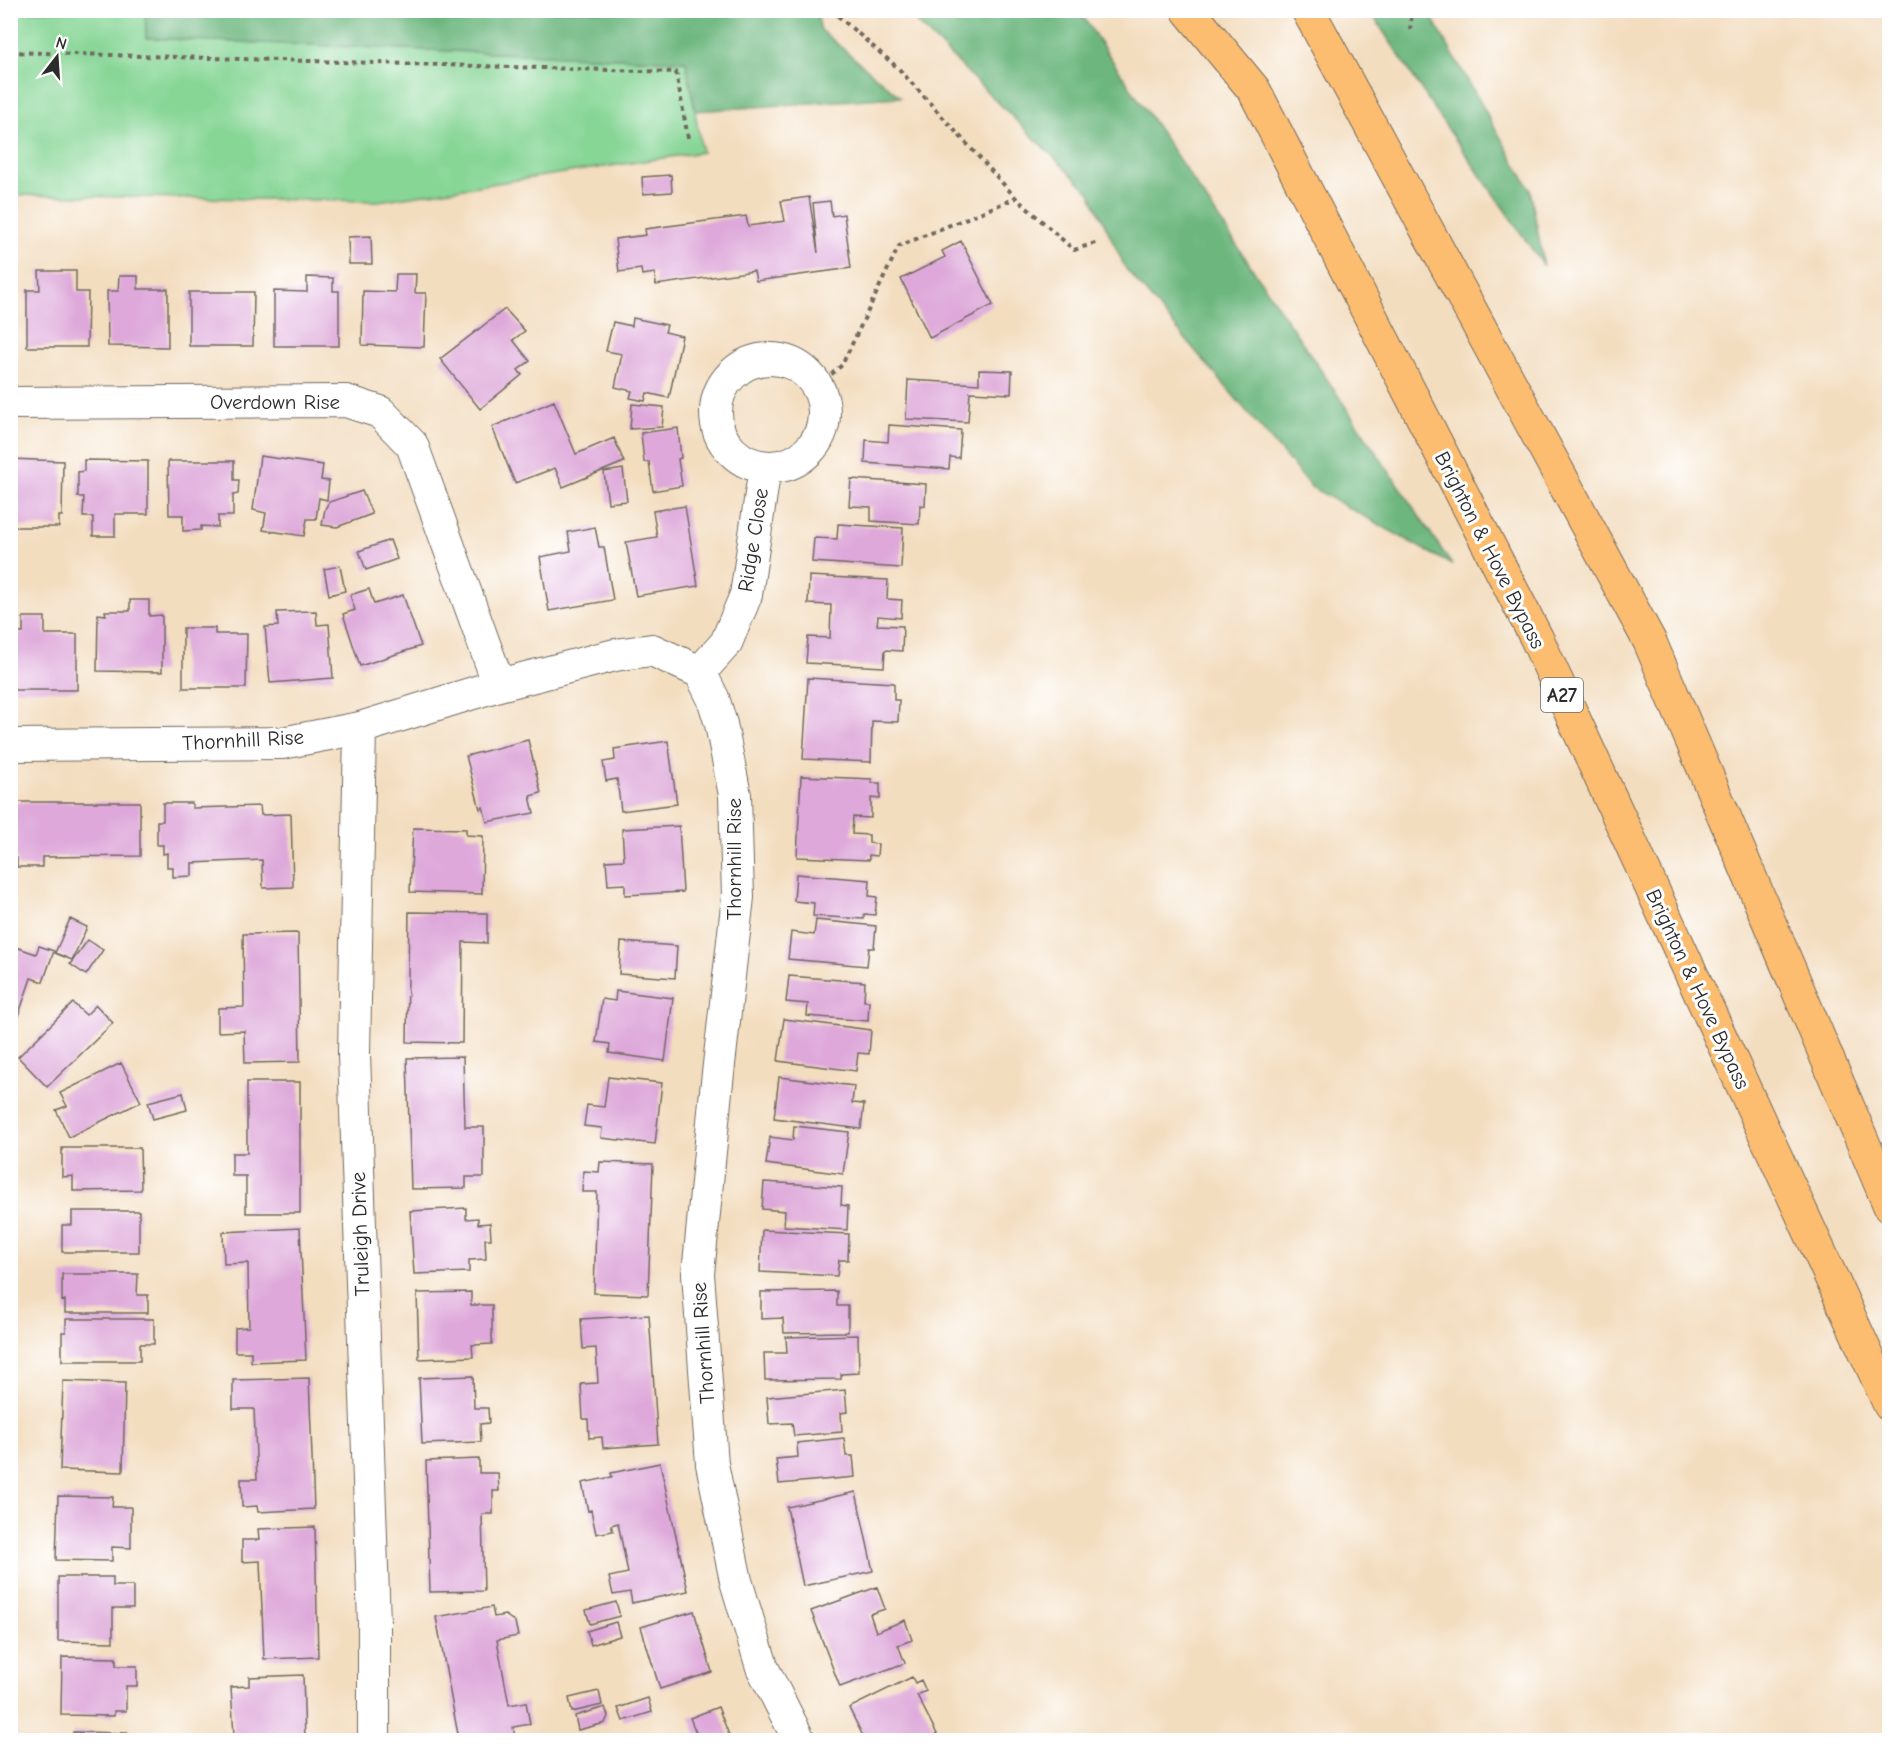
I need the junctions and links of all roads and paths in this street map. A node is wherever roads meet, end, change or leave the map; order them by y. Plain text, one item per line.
1 (831, 10) edge
2 (1188, 10) edge
3 (1308, 10) edge
4 (1412, 10) edge
5 (1410, 30) dead end
6 (10, 52) edge
7 (688, 138) dead end
8 (1016, 198) junction
9 (1098, 242) dead end
10 (818, 386) junction
11 (10, 403) edge
12 (765, 467) junction
13 (700, 672) junction
14 (499, 685) junction
15 (360, 728) junction
16 (10, 745) edge
17 (1890, 1206) edge
18 (1890, 1405) edge
19 (374, 1740) edge
20 (799, 1740) edge

1 - 8 path
2 - 18 highway, Brighton & Hove Bypass / A27
3 - 17 highway
4 - 5 path
6 - 7 path
8 - 9 path
8 - 10 path
10 - 12 street, Ridge Close
10 - 12 street, Ridge Close
11 - 14 street, Overdown Rise
12 - 13 street, Ridge Close
13 - 14 street, Thornhill Rise
13 - 20 street, Thornhill Rise
14 - 15 street, Thornhill Rise
15 - 16 street, Thornhill Rise
15 - 19 street, Truleigh Drive

